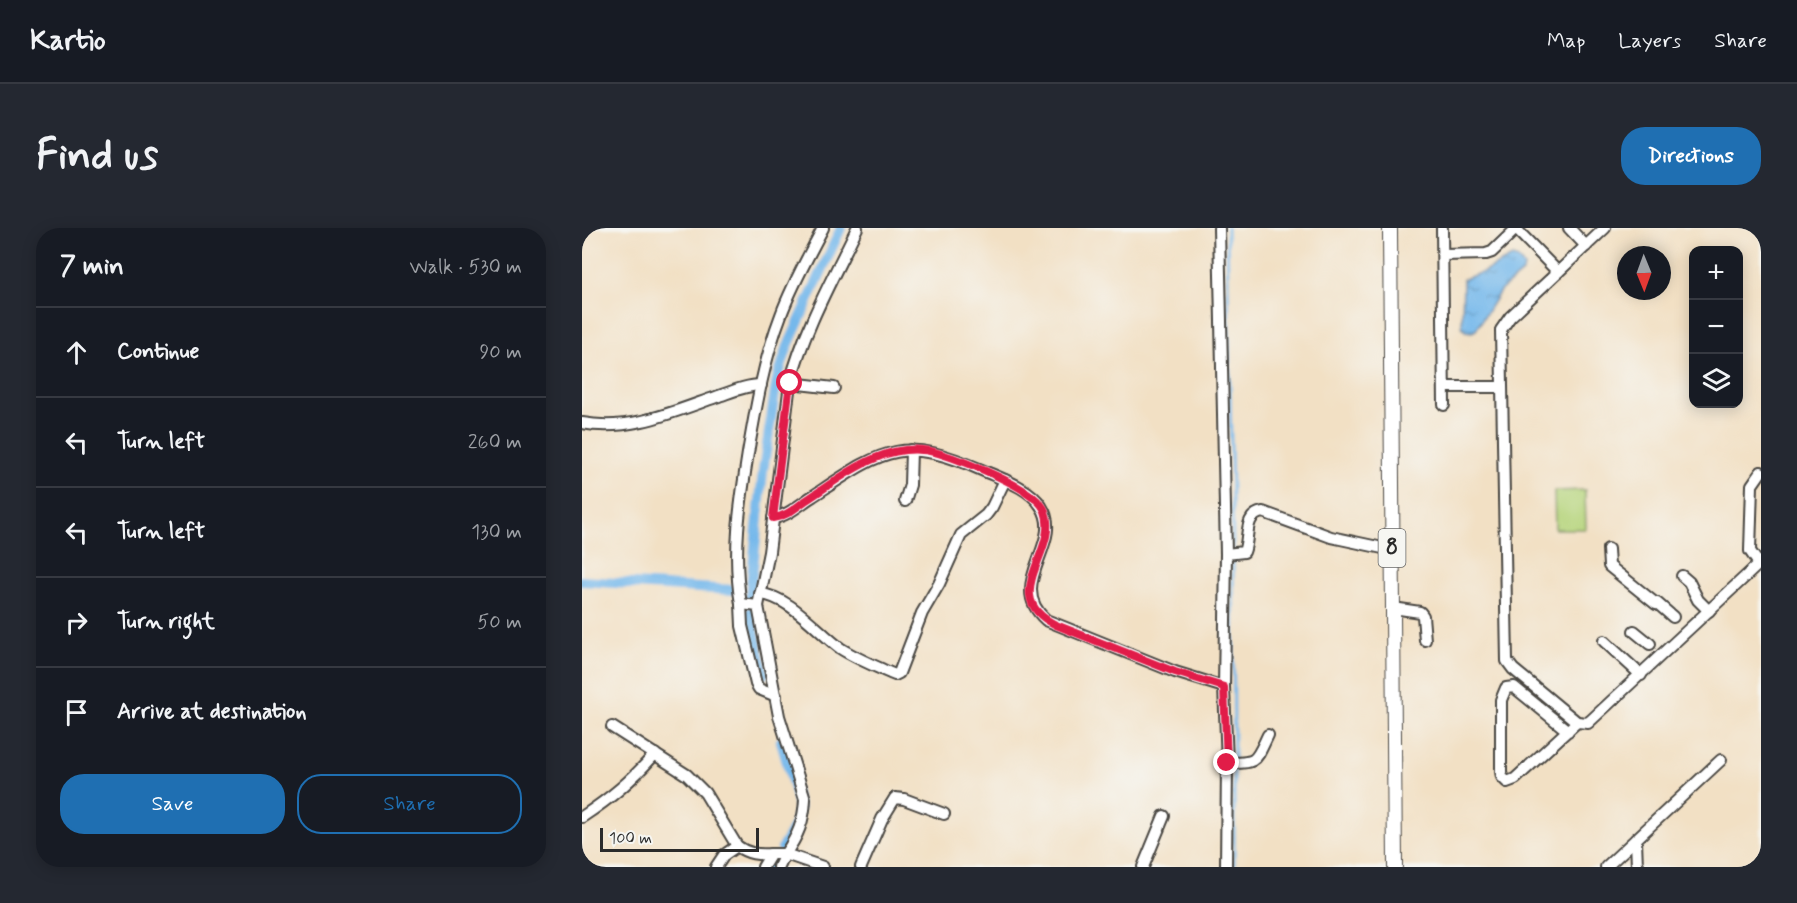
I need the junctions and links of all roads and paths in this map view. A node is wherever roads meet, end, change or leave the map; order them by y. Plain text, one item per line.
1 (823, 228) edge
2 (856, 228) edge
3 (1219, 228) edge
4 (1390, 228) edge
5 (1442, 228) edge
6 (1516, 228) edge
7 (1569, 228) edge
8 (1605, 228) edge
9 (1586, 246) junction
10 (1443, 255) junction
11 (1558, 272) junction
12 (790, 383) junction
13 (761, 385) junction
14 (1444, 387) junction
15 (1501, 387) junction
16 (834, 388) dead end
17 (1444, 405) dead end
18 (582, 423) edge
19 (911, 450) junction
20 (1761, 472) edge
21 (1005, 480) junction
22 (905, 501) dead end
23 (773, 518) junction
24 (1608, 549) dead end
25 (1392, 550) junction
26 (1232, 554) junction
27 (1760, 563) edge
28 (1682, 576) dead end
29 (759, 600) junction
30 (741, 604) junction
31 (1393, 608) junction
32 (1709, 611) junction
33 (1673, 617) dead end
34 (1634, 631) dead end
35 (1425, 640) dead end
36 (1604, 641) dead end
37 (1650, 644) dead end
38 (1641, 675) junction
39 (1224, 687) junction
40 (776, 696) junction
41 (1577, 722) junction
42 (612, 727) dead end
43 (1568, 731) junction
44 (1268, 735) dead end
45 (655, 754) junction
46 (1721, 760) dead end
47 (1233, 763) junction
48 (944, 814) dead end
49 (1164, 816) dead end
50 (582, 817) edge
51 (1636, 839) junction
52 (737, 846) junction
53 (771, 854) junction
54 (785, 854) junction
55 (716, 867) edge
56 (763, 867) edge
57 (779, 867) edge
58 (823, 867) edge
59 (861, 867) edge
60 (1143, 867) edge
61 (1226, 867) edge
62 (1395, 867) edge
63 (1606, 867) edge
64 (1637, 867) edge

1 - 13 street
2 - 12 street
3 - 26 street
4 - 25 main road, 8
5 - 10 street
6 - 10 street
6 - 11 street
7 - 9 street
8 - 9 street
9 - 11 street
10 - 14 street
11 - 15 street
12 - 16 street
12 - 23 street
13 - 18 street
13 - 30 street
14 - 15 street
14 - 17 street
15 - 41 street
19 - 21 street
19 - 22 street
19 - 23 street
20 - 27 street
21 - 29 street
21 - 39 street
23 - 29 street
24 - 33 street
25 - 26 street
25 - 31 main road, 8
26 - 39 street
27 - 32 street
28 - 32 street
29 - 30 street
29 - 40 street
30 - 40 street
31 - 35 street
31 - 62 main road, 8
32 - 38 street
34 - 37 street
36 - 38 street
38 - 41 street
39 - 47 street
40 - 54 street
41 - 43 street
42 - 45 street
43 - 43 street
44 - 47 street
45 - 50 street
45 - 52 street
46 - 51 street
47 - 61 street
48 - 59 street
49 - 60 street
51 - 63 street
51 - 64 street
52 - 53 street
52 - 55 street
53 - 54 street
53 - 56 street
54 - 57 street
54 - 58 street

